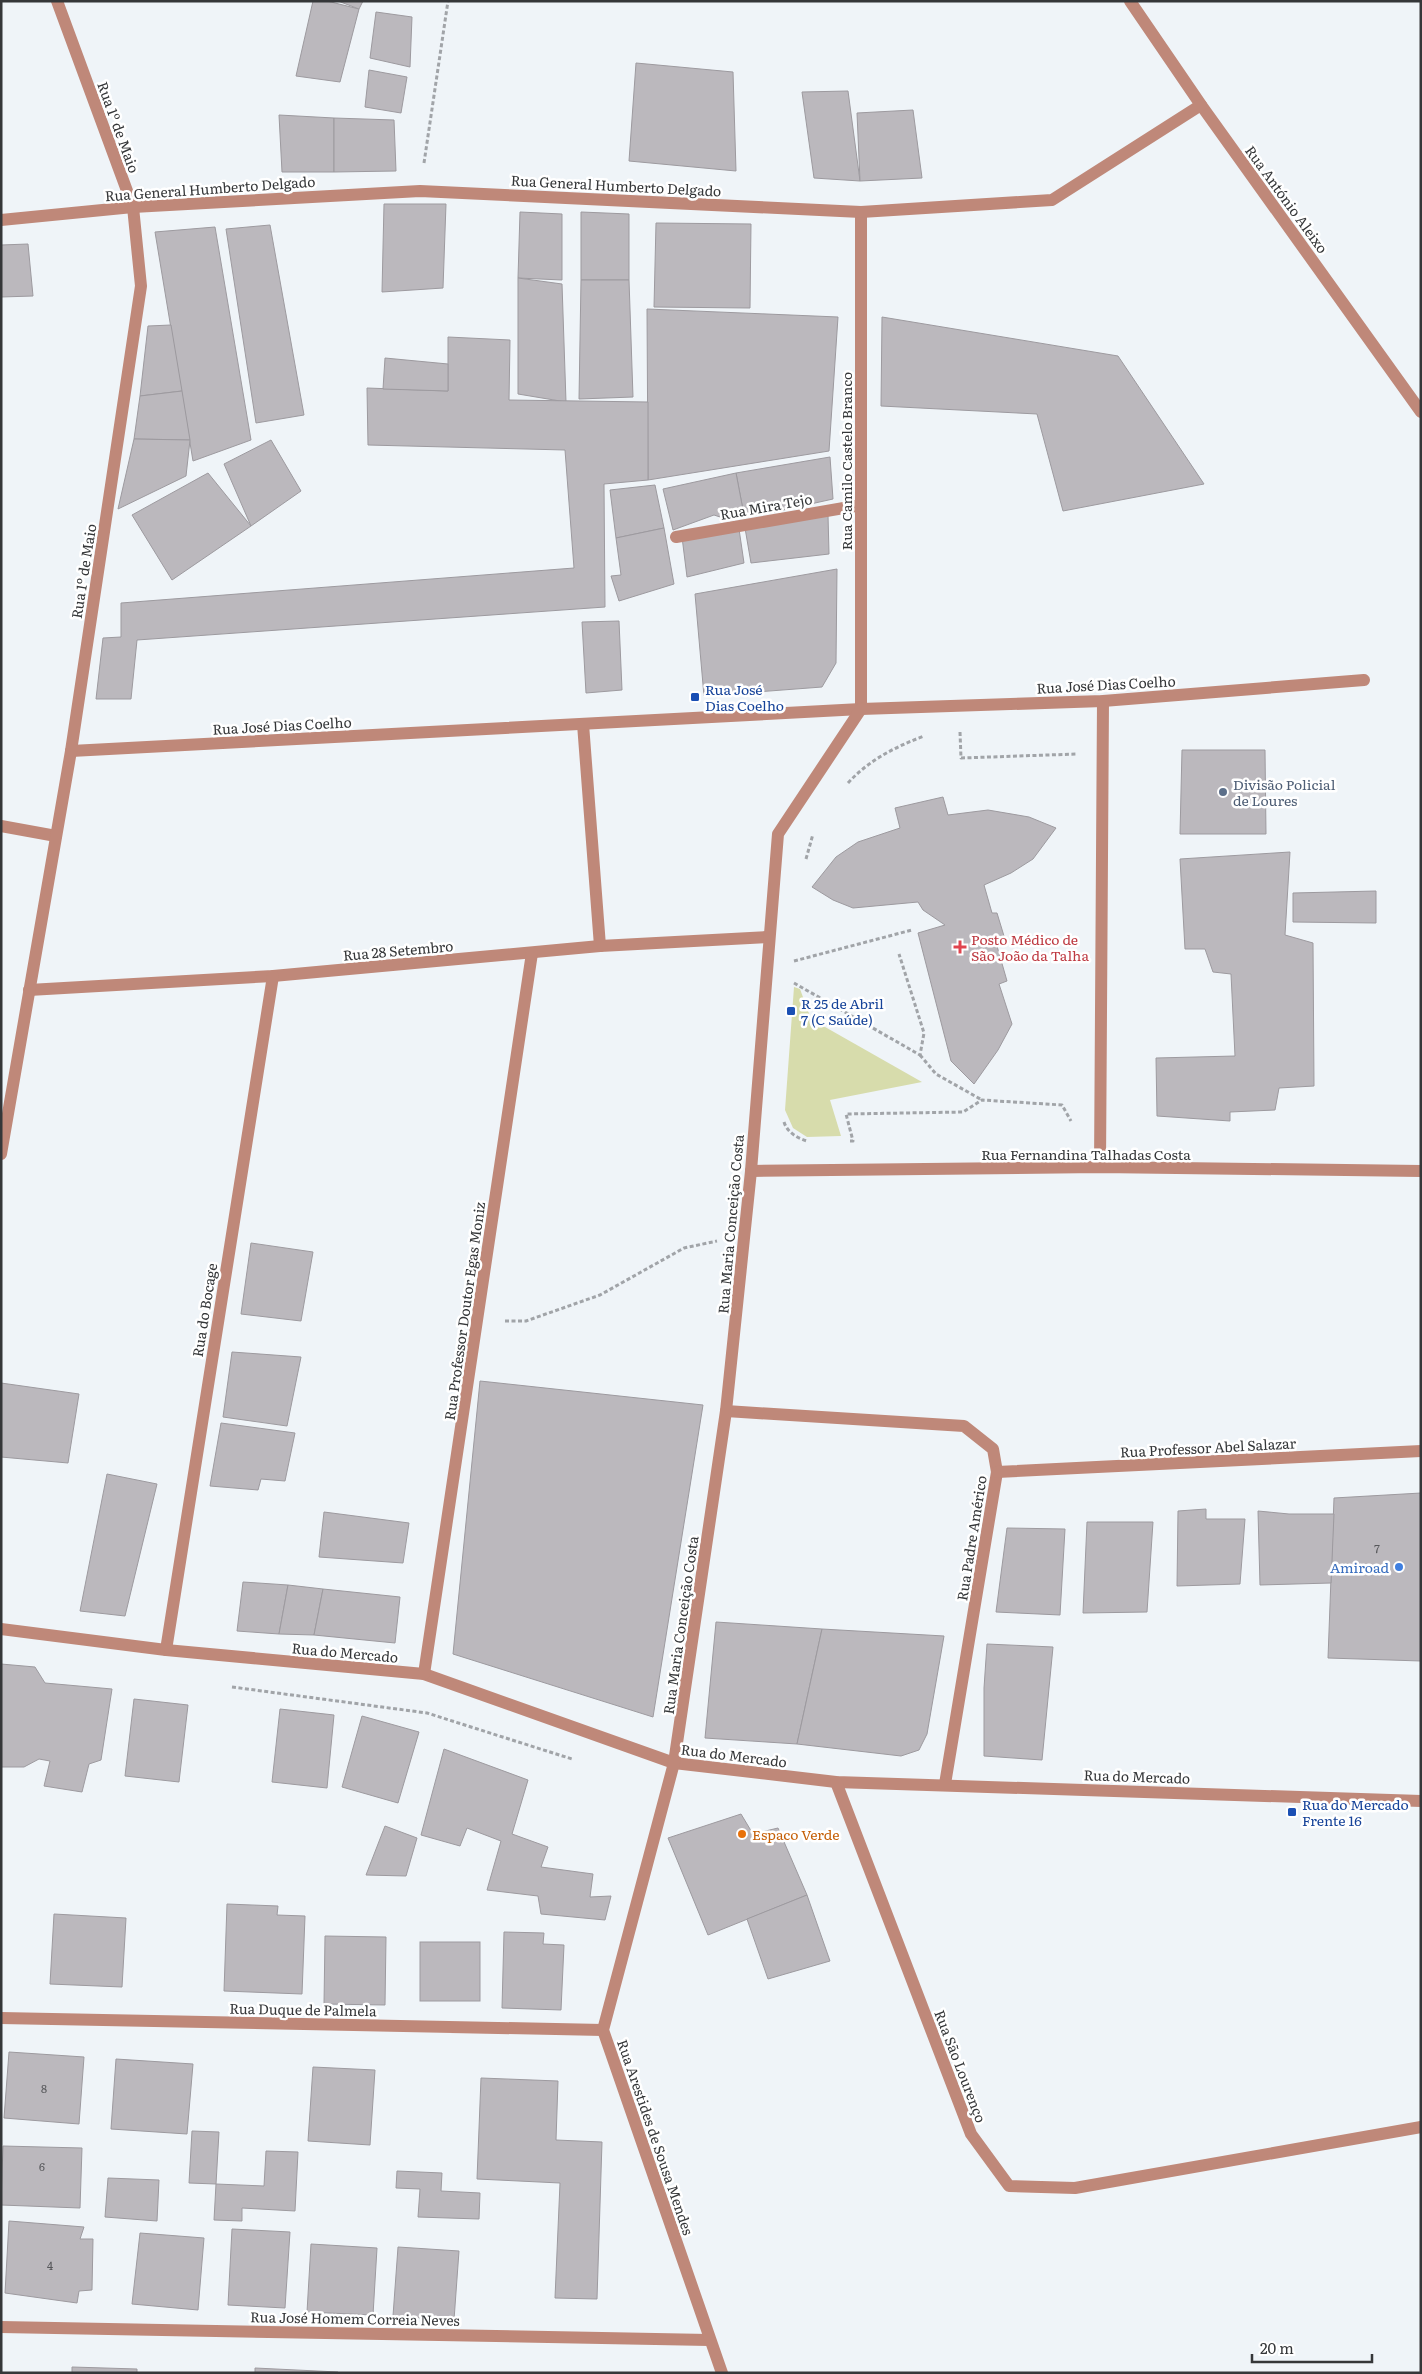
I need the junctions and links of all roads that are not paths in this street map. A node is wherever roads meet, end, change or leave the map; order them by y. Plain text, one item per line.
1 (57, 1) edge
2 (1130, 1) edge
3 (1201, 105) junction
4 (133, 207) junction
5 (861, 212) junction
6 (1, 220) edge
7 (1421, 412) edge
8 (861, 505) junction
9 (676, 537) dead end
10 (1364, 680) dead end
11 (1103, 701) junction
12 (861, 709) junction
13 (583, 724) junction
14 (70, 751) junction
15 (1, 826) edge
16 (56, 836) junction
17 (768, 937) junction
18 (600, 946) junction
19 (532, 953) junction
20 (272, 976) junction
21 (29, 990) junction
22 (1, 1154) edge
23 (1100, 1167) junction
24 (751, 1171) junction
25 (1421, 1171) edge
26 (726, 1411) junction
27 (1421, 1451) edge
28 (997, 1472) junction
29 (1, 1629) edge
30 (166, 1650) junction
31 (424, 1674) junction
32 (674, 1763) junction
33 (836, 1782) junction
34 (946, 1784) junction
35 (1421, 1801) edge
36 (1, 2018) edge
37 (603, 2030) junction
38 (1421, 2127) edge
39 (1, 2327) edge
40 (709, 2340) junction
41 (722, 2373) edge

1 - 4 street, Rua 1º de Maio
2 - 3 street, Rua António Aleixo
3 - 5 street, Rua General Humberto Delgado
3 - 7 street, Rua António Aleixo
4 - 5 street, Rua General Humberto Delgado
4 - 6 street, Rua General Humberto Delgado
4 - 14 street, Rua 1º de Maio
5 - 8 street, Rua Camilo Castelo Branco
8 - 9 street, Rua Mira Tejo
8 - 12 street, Rua Camilo Castelo Branco
10 - 11 street, Rua José Dias Coelho
11 - 12 street, Rua José Dias Coelho
11 - 23 street
12 - 13 street, Rua José Dias Coelho
12 - 17 street, Rua Maria Conceição Costa
13 - 14 street, Rua José Dias Coelho
13 - 18 street
14 - 16 street, Rua 1º de Maio
15 - 16 street
16 - 21 street, Rua 1º de Maio
17 - 18 street, Rua 28 Setembro
17 - 24 street, Rua Maria Conceição Costa
18 - 19 street, Rua 28 Setembro
19 - 20 street, Rua 28 Setembro
19 - 31 street, Rua Professor Doutor Egas Moniz
20 - 21 street, Rua 28 Setembro
20 - 30 street, Rua do Bocage
21 - 22 street, Rua 1º de Maio
23 - 24 street, Rua Fernandina Talhadas Costa
23 - 25 street, Rua Fernandina Talhadas Costa
24 - 26 street, Rua Maria Conceição Costa
26 - 28 street, Rua Padre Américo
26 - 32 street, Rua Maria Conceição Costa
27 - 28 street, Rua Professor Abel Salazar
28 - 34 street, Rua Padre Américo
29 - 30 street, Rua do Mercado
30 - 31 street, Rua do Mercado
31 - 32 street, Rua do Mercado
32 - 33 street, Rua do Mercado
32 - 37 street, Rua Arestides de Sousa Mendes
33 - 34 street, Rua do Mercado
33 - 38 street, Rua São Lourenço
34 - 35 street, Rua do Mercado
36 - 37 street, Rua Duque de Palmela
37 - 40 street, Rua Arestides de Sousa Mendes
39 - 40 street, Rua José Homem Correia Neves
40 - 41 street, Rua Arestides de Sousa Mendes

